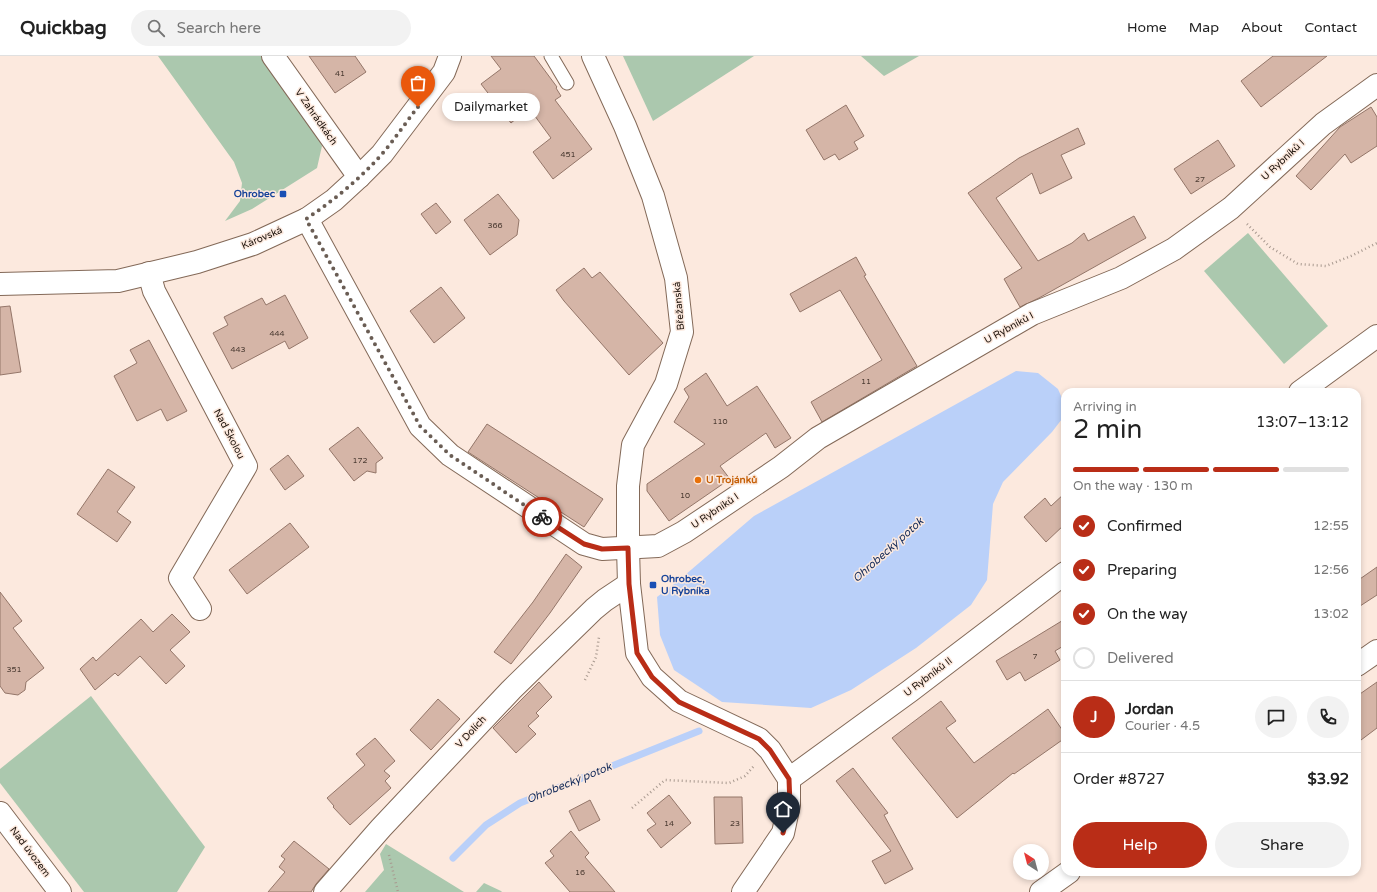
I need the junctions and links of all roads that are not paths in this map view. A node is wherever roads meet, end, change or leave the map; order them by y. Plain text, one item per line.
1 (273, 56) edge
2 (450, 56) edge
3 (551, 56) edge
4 (593, 56) edge
5 (567, 83) dead end
6 (1377, 85) edge
7 (360, 177) junction
8 (306, 219) junction
9 (149, 273) junction
10 (0, 284) edge
11 (1377, 336) edge
12 (1306, 388) edge
13 (628, 548) junction
14 (1061, 576) edge
15 (629, 584) junction
16 (200, 609) dead end
17 (1377, 651) edge
18 (1361, 662) edge
19 (789, 779) junction
20 (0, 813) edge
21 (1063, 876) edge
22 (60, 892) edge
23 (326, 892) edge
24 (744, 892) edge
25 (1041, 892) edge

1 - 7 street, V Zahrádkách
2 - 7 street, Károvská
3 - 5 lane
4 - 13 street, Břežanská
6 - 13 street, U Rybníků I
7 - 8 street, Károvská
8 - 9 street, Károvská
8 - 13 street, U Rybníků I
9 - 10 street, Károvská
9 - 16 street, Nad Školou
11 - 12 street
13 - 15 street, Břežanská
14 - 19 street, U Rybníků II
15 - 19 street, Břežanská
15 - 23 street, V Dolích
17 - 18 street
19 - 24 street
20 - 22 street, Nad úvozem
21 - 25 street

